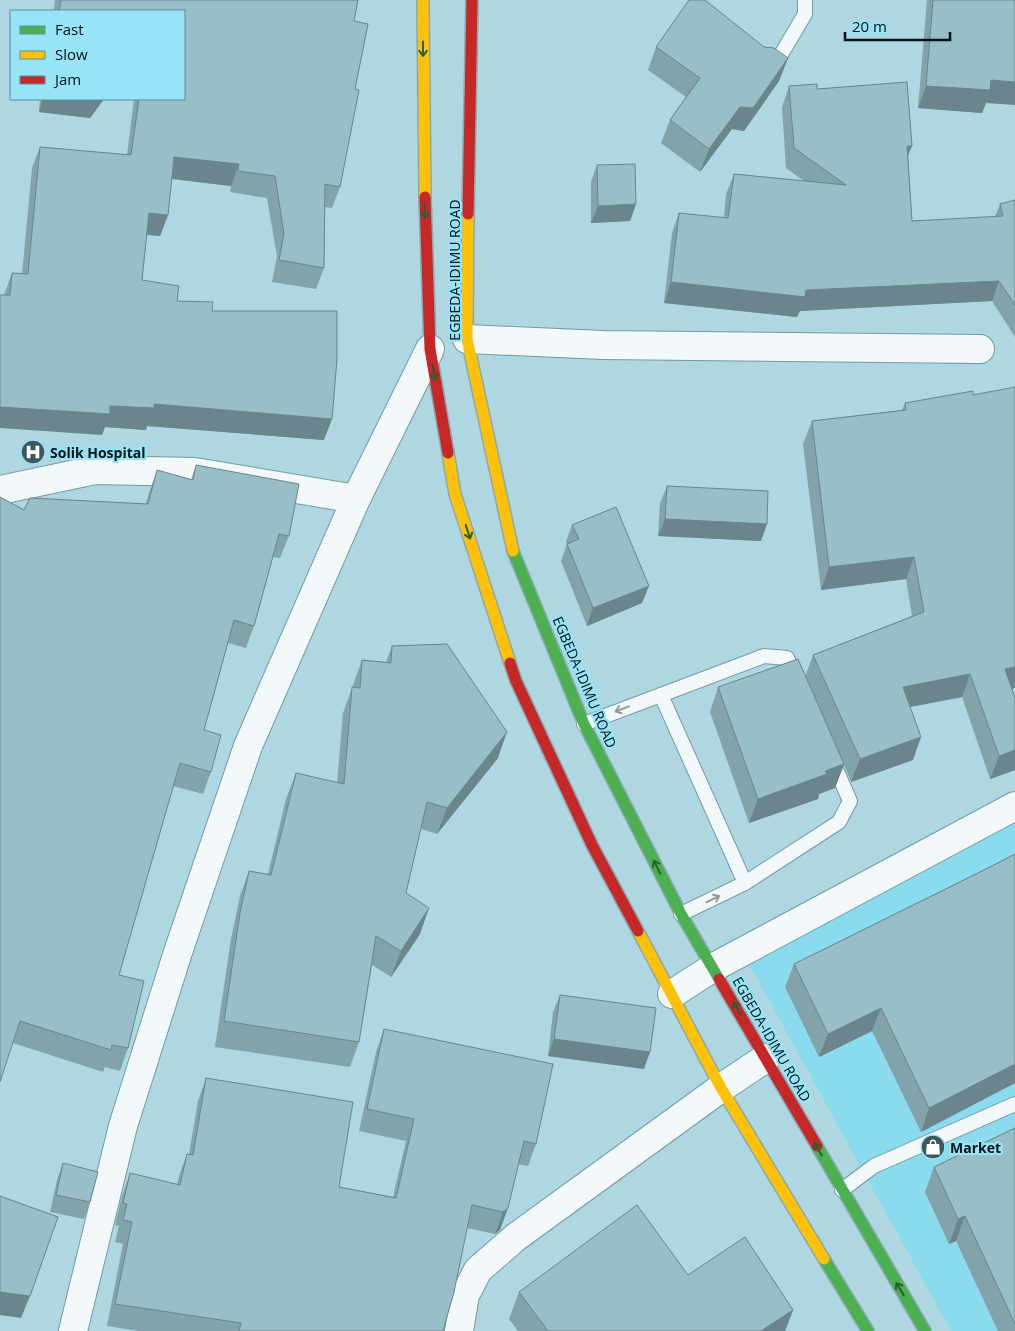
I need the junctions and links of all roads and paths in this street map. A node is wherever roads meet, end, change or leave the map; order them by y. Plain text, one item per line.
1 (423, 0) edge
2 (472, 0) edge
3 (805, 0) edge
4 (754, 57) edge
5 (467, 338) junction
6 (430, 349) junction
7 (980, 349) dead end
8 (0, 490) edge
9 (356, 498) junction
10 (803, 694) edge
11 (661, 695) junction
12 (584, 724) junction
13 (826, 748) edge
14 (1015, 806) edge
15 (745, 883) junction
16 (681, 914) junction
17 (714, 967) junction
18 (672, 994) junction
19 (766, 1058) junction
20 (721, 1088) junction
21 (1015, 1104) edge
22 (842, 1190) junction
23 (863, 1329) edge
24 (73, 1331) edge
25 (459, 1331) edge
26 (925, 1331) edge

1 -> 6 main road, EGBEDA-IDIMU ROAD
2 - 5 main road, EGBEDA-IDIMU ROAD
3 - 4 lane
5 - 7 street
5 - 12 main road, EGBEDA-IDIMU ROAD
6 - 9 street
6 -> 18 main road, EGBEDA-IDIMU ROAD
8 - 9 street
9 - 24 street
10 - 11 lane
11 -> 12 lane
11 - 15 lane
16 -> 12 main road, EGBEDA-IDIMU ROAD
13 - 15 lane
14 - 17 street
16 -> 15 lane
16 - 17 main road, EGBEDA-IDIMU ROAD
17 - 18 street
19 -> 17 main road, EGBEDA-IDIMU ROAD
18 - 20 main road, EGBEDA-IDIMU ROAD
19 - 20 street
22 -> 19 main road, EGBEDA-IDIMU ROAD
20 - 23 main road, EGBEDA-IDIMU ROAD
20 - 25 street
21 - 22 lane
26 -> 22 main road, EGBEDA-IDIMU ROAD

